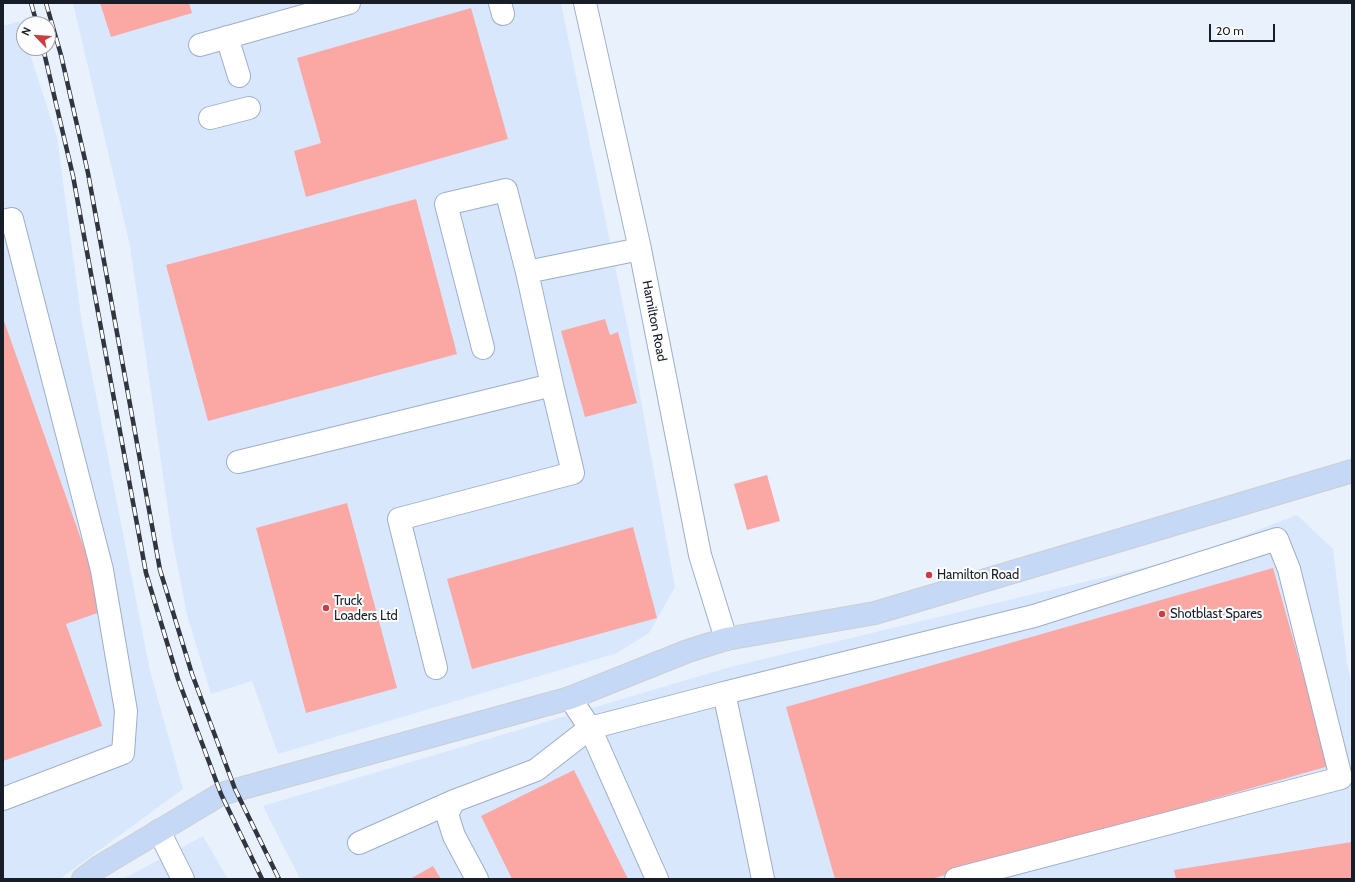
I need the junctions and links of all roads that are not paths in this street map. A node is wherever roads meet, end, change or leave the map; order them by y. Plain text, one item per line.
1 (349, 3) edge
2 (585, 3) edge
3 (227, 37) junction
4 (200, 45) dead end
5 (239, 76) dead end
6 (249, 108) dead end
7 (210, 118) dead end
8 (3, 221) edge
9 (640, 249) junction
10 (527, 272) junction
11 (483, 348) dead end
12 (552, 385) junction
13 (238, 462) dead end
14 (1352, 471) edge
15 (726, 639) junction
16 (436, 668) dead end
17 (724, 693) junction
18 (570, 698) junction
19 (590, 728) junction
20 (3, 799) edge
21 (454, 801) junction
22 (159, 831) junction
23 (359, 842) dead end
24 (83, 879) edge
25 (184, 879) edge
26 (477, 879) edge
27 (657, 879) edge
28 (762, 879) edge
29 (956, 879) edge

1 - 3 street
2 - 9 street, Hamilton Road
3 - 4 street
3 - 5 street
6 - 7 street
8 - 20 street
9 - 10 street
9 - 15 street, Hamilton Road
10 - 11 street
10 - 12 street
12 - 13 street
12 - 16 street
14 - 15 main road
15 - 18 main road
17 - 19 street
17 - 28 street
17 - 29 street
18 - 19 street
18 - 22 main road
19 - 21 street
19 - 27 street
21 - 23 street
21 - 26 street
22 - 24 main road
22 - 25 street

